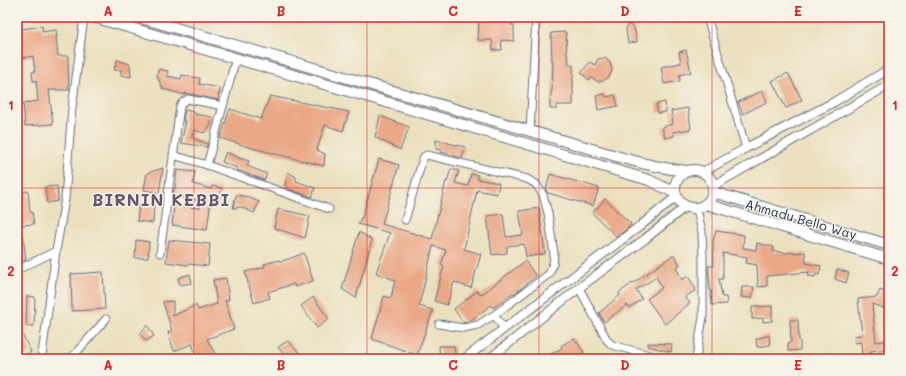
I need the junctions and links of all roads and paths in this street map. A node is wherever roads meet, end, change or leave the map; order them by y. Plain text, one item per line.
1 (84, 17) edge
2 (93, 17) edge
3 (138, 17) edge
4 (536, 17) edge
5 (707, 17) edge
6 (236, 58) junction
7 (889, 68) edge
8 (889, 85) edge
9 (852, 91) junction
10 (859, 102) junction
11 (223, 106) junction
12 (530, 132) junction
13 (746, 148) junction
14 (173, 156) junction
15 (207, 165) junction
16 (687, 171) junction
17 (704, 172) junction
18 (713, 189) junction
19 (675, 195) junction
20 (701, 206) junction
21 (685, 207) junction
22 (329, 209) dead end
23 (405, 220) dead end
24 (889, 245) edge
25 (56, 251) junction
26 (160, 253) dead end
27 (889, 259) edge
28 (17, 270) edge
29 (579, 288) junction
30 (494, 315) junction
31 (106, 319) dead end
32 (439, 324) dead end
33 (504, 328) junction
34 (513, 341) junction
35 (42, 358) edge
36 (67, 359) edge
37 (464, 359) edge
38 (489, 359) edge
39 (664, 359) edge
40 (696, 359) edge

1 - 25 street
2 - 6 main road
3 - 12 main road
4 - 12 street
5 - 13 street
6 - 11 street
6 - 19 main road
7 - 9 street
8 - 10 street
9 - 10 street
9 - 13 street
10 - 18 street
11 - 14 street
11 - 15 street
12 - 16 main road
13 - 17 street
14 - 15 street
14 - 26 street
15 - 22 street
16 - 17 main road
16 - 19 main road
17 - 18 main road
18 - 20 main road
18 - 24 main road
19 - 21 main road
19 - 33 street
20 - 21 main road
20 - 27 main road, Ahmadu Bello Way
20 - 40 street
21 - 29 street
23 - 30 street
25 - 28 street
25 - 35 street
29 - 34 street
29 - 39 street
30 - 32 street
30 - 33 street
31 - 36 street
33 - 34 street
33 - 37 street
34 - 38 street

